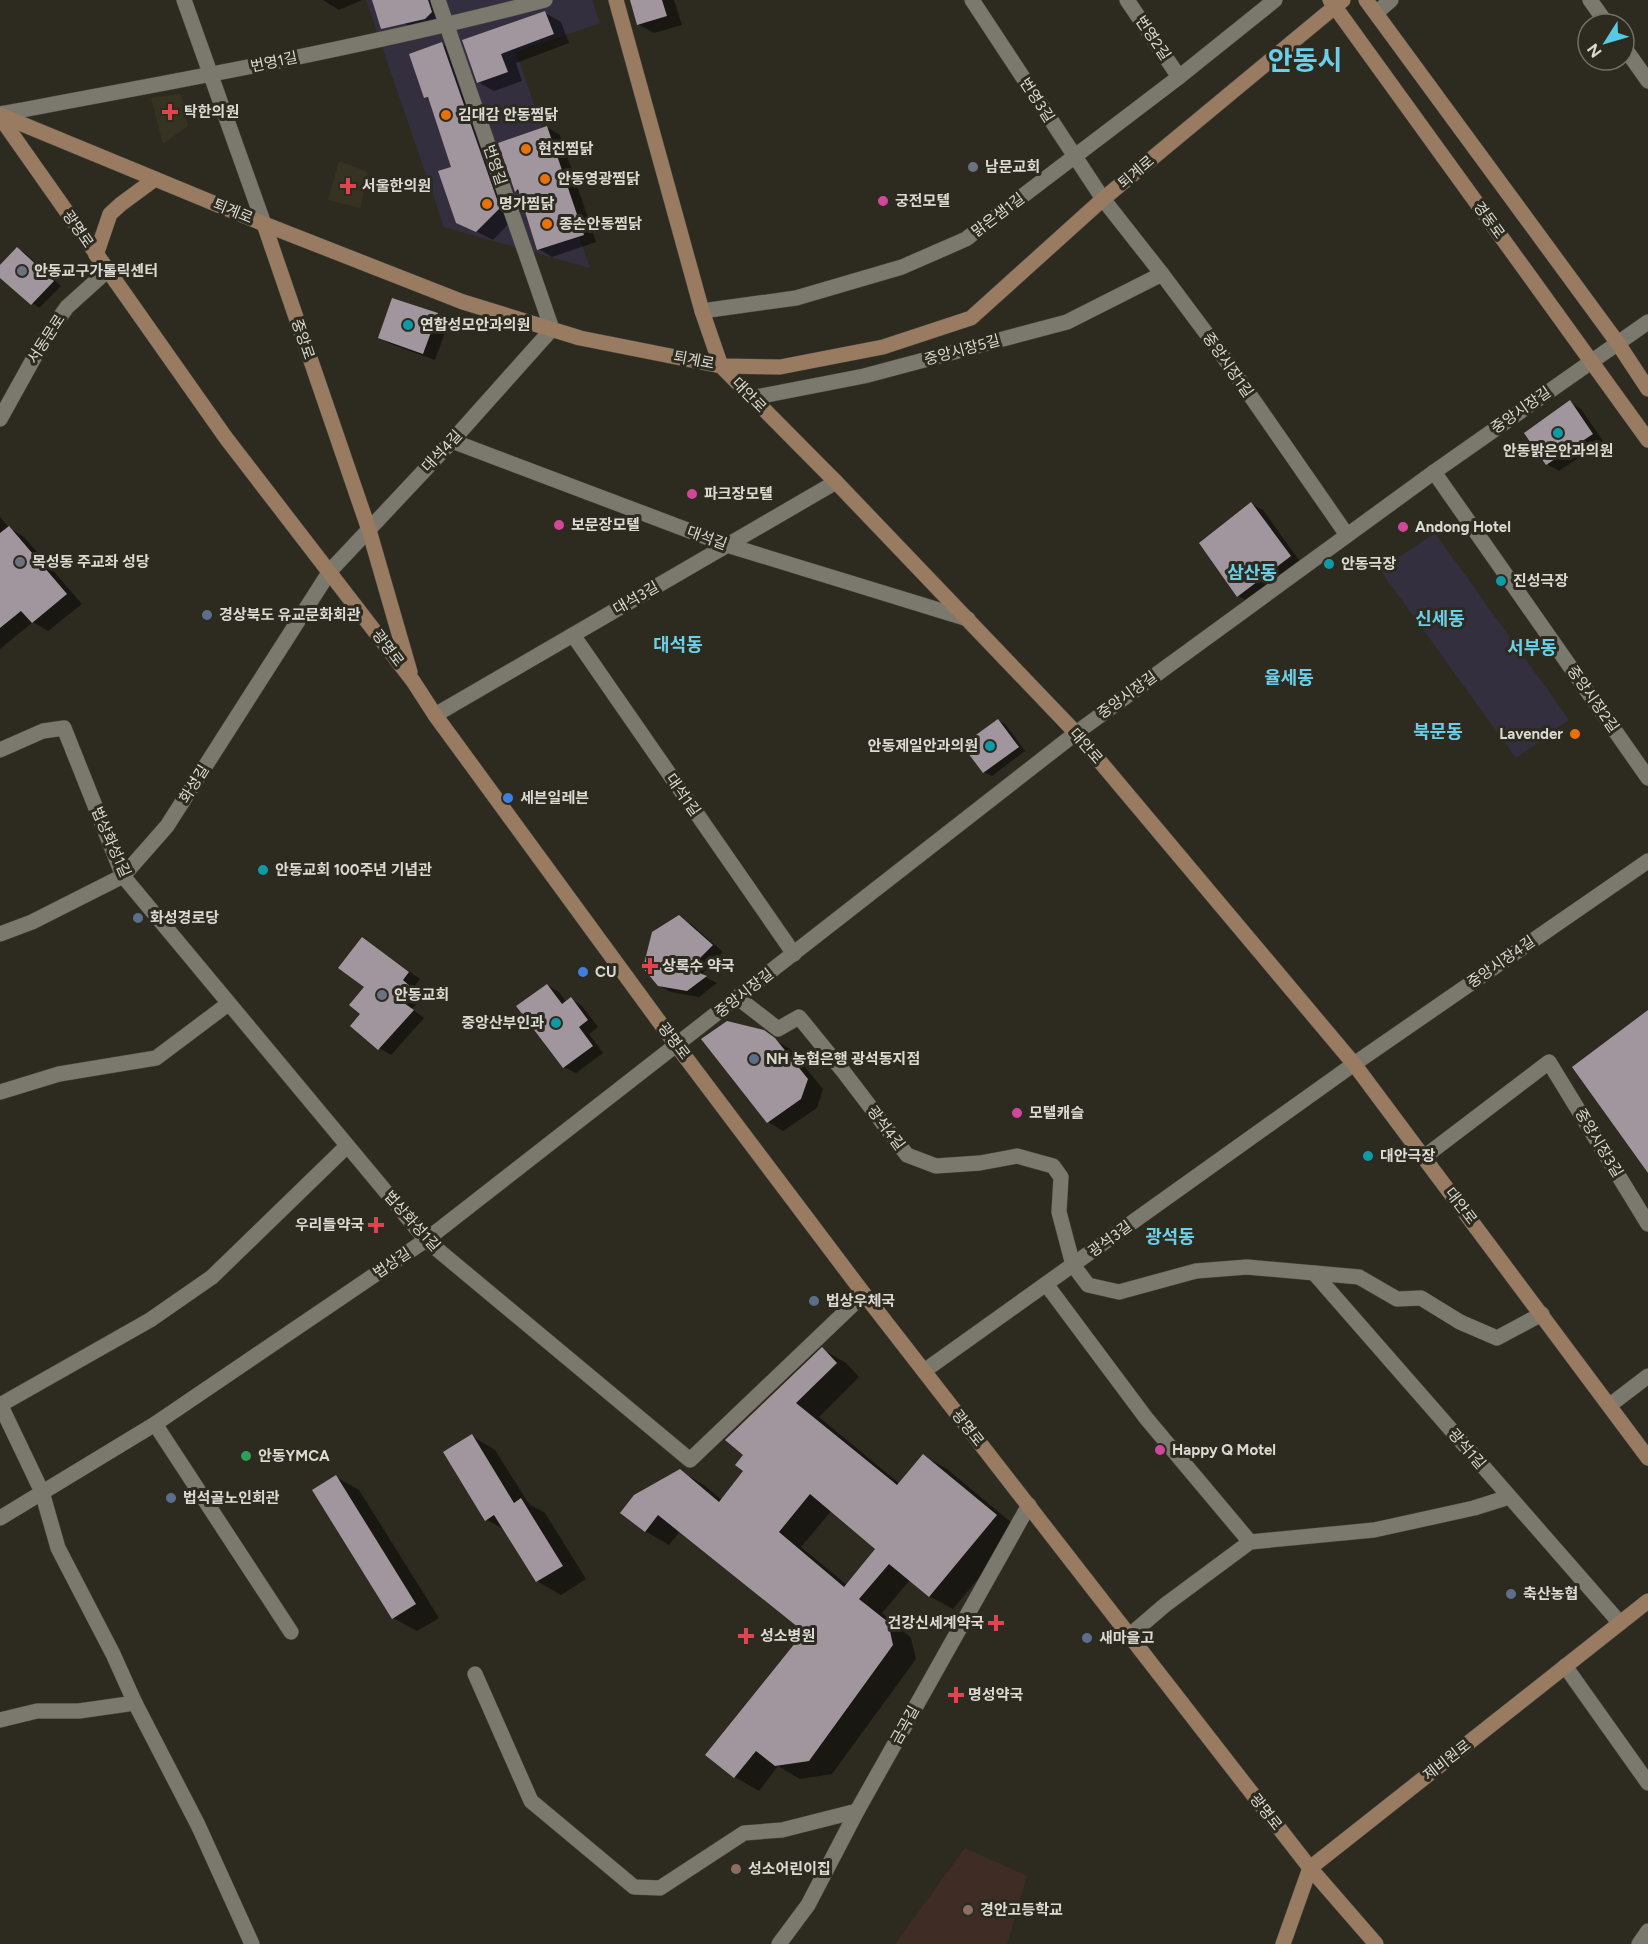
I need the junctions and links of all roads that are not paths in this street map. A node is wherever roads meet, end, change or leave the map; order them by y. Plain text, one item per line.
1 (184, 0) edge
2 (438, 0) edge
3 (545, 0) edge
4 (616, 0) edge
5 (972, 0) edge
6 (1127, 0) edge
7 (1275, 0) edge
8 (1366, 0) edge
9 (1391, 0) edge
10 (1336, 2) edge
11 (1376, 13) junction
12 (447, 26) junction
13 (1636, 64) edge
14 (211, 75) junction
15 (1179, 77) junction
16 (1648, 81) edge
17 (0, 115) edge
18 (1074, 157) junction
19 (155, 179) junction
20 (1103, 199) junction
21 (264, 224) junction
22 (96, 255) junction
23 (107, 271) junction
24 (1162, 274) junction
25 (702, 310) junction
26 (1648, 322) edge
27 (552, 329) junction
28 (1617, 342) junction
29 (1590, 360) junction
30 (721, 366) junction
31 (1648, 388) edge
32 (752, 398) junction
33 (0, 419) edge
34 (1648, 440) edge
35 (452, 441) junction
36 (1434, 472) junction
37 (836, 482) junction
38 (369, 530) junction
39 (1347, 535) junction
40 (726, 545) junction
41 (330, 571) junction
42 (968, 619) junction
43 (573, 635) junction
44 (413, 681) junction
45 (435, 715) junction
46 (1076, 733) junction
47 (0, 750) edge
48 (1648, 778) edge
49 (1648, 861) edge
50 (123, 876) junction
51 (0, 934) edge
52 (794, 954) junction
53 (738, 998) junction
54 (228, 1004) junction
55 (676, 1046) junction
56 (1354, 1064) junction
57 (0, 1092) edge
58 (347, 1146) junction
59 (1424, 1157) junction
60 (1648, 1224) edge
61 (426, 1240) junction
62 (1073, 1264) junction
63 (1314, 1273) junction
64 (1046, 1284) junction
65 (864, 1294) junction
66 (1542, 1314) junction
67 (924, 1371) junction
68 (1648, 1376) edge
69 (0, 1404) edge
70 (1610, 1405) junction
71 (155, 1424) junction
72 (1648, 1458) edge
73 (42, 1492) junction
74 (1509, 1497) junction
75 (1029, 1505) junction
76 (0, 1518) edge
77 (1250, 1542) junction
78 (1648, 1601) edge
79 (1620, 1623) junction
80 (291, 1632) dead end
81 (1130, 1635) junction
82 (1565, 1666) junction
83 (475, 1674) dead end
84 (135, 1703) junction
85 (0, 1720) edge
86 (1648, 1783) edge
87 (857, 1811) junction
88 (1310, 1868) junction
89 (1648, 1931) edge
90 (252, 1944) edge
91 (779, 1944) edge
92 (1283, 1944) edge
93 (1377, 1944) edge
94 (1639, 1944) edge

1 - 14 street, 중앙로
2 - 12 street, 번영길
3 - 12 street, 번영1길
4 - 25 street, 대안로
5 - 18 street, 번영3길
6 - 15 street, 번영2길
7 - 15 street, 맑은샘1길
8 - 11 street, 경동로
9 - 11 street
10 - 20 street, 퇴계로
10 - 29 street, 경동로
11 - 28 street, 경동로
12 - 14 street, 번영1길
12 - 27 street, 번영길
13 - 16 street
14 - 17 street, 번영1길
14 - 21 street, 중앙로
15 - 18 street, 맑은샘1길
17 - 19 street, 퇴계로
17 - 22 street, 광명로
18 - 20 street, 번영3길
18 - 25 street, 맑은샘1길
19 - 21 street, 퇴계로
19 - 22 street
20 - 24 street, 중앙시장1길
20 - 30 street, 퇴계로
21 - 27 street, 퇴계로
21 - 38 street, 중앙로
22 - 23 street, 광명로
23 - 33 street, 서동문로
23 - 41 street, 광명로
24 - 32 street, 중앙시장5길
24 - 39 street, 중앙시장1길
25 - 30 street, 대안로
26 - 28 street, 중앙시장길
27 - 30 street, 퇴계로
27 - 35 street, 대석4길
28 - 29 street, 중앙시장길
28 - 31 street, 경동로
29 - 34 street, 경동로
29 - 36 street, 중앙시장길
30 - 32 street, 대안로
32 - 37 street, 대안로
35 - 38 street, 대석4길
35 - 40 street, 대석길
36 - 39 street, 중앙시장길
36 - 48 street, 중앙시장2길
37 - 40 street, 대석3길
37 - 42 street, 대안로
38 - 41 street, 대석4길
38 - 44 street, 중앙로
39 - 46 street, 중앙시장길
40 - 42 street, 대석길
40 - 43 street, 대석3길
41 - 44 street, 광명로
41 - 50 street, 화성길
42 - 46 street, 대안로
43 - 45 street, 대석3길
43 - 52 street, 대석1길
44 - 45 street, 광명로
45 - 55 street, 광명로
46 - 52 street, 중앙시장길
46 - 56 street, 대안로
47 - 50 street, 법상화성1길
49 - 56 street, 중앙시장4길
50 - 51 street, 화성길
50 - 54 street, 법상화성1길
52 - 53 street, 중앙시장길
53 - 55 street, 중앙시장길
53 - 62 street, 광석4길
54 - 57 street
54 - 58 street, 법상화성1길
55 - 61 street, 법상길
55 - 65 street, 광명로
56 - 59 street, 대안로
56 - 62 street, 광석3길
58 - 61 street, 법상화성1길
58 - 69 street
59 - 60 street, 중앙시장3길
59 - 66 street, 대안로
61 - 65 street, 법상화성1길
61 - 71 street, 법상길
62 - 63 street
62 - 64 street, 광석3길
63 - 66 street
63 - 74 street, 광석1길
64 - 67 street, 광석3길
64 - 77 street
65 - 67 street, 광명로
66 - 70 street, 대안로
67 - 75 street, 광명로
68 - 70 street
69 - 73 street
70 - 72 street, 대안로
71 - 73 street, 법상길
71 - 80 street
73 - 76 street, 법상길
73 - 84 street
74 - 77 street
74 - 79 street, 광석1길
75 - 81 street, 광명로
75 - 87 street, 금곡길
77 - 81 street
78 - 79 street, 제비원로
79 - 82 street, 제비원로
81 - 88 street, 광명로
82 - 86 street
82 - 88 street, 제비원로
83 - 87 street
84 - 85 street
84 - 90 street
87 - 91 street, 금곡길
88 - 92 street
88 - 93 street, 광명로
89 - 94 street

